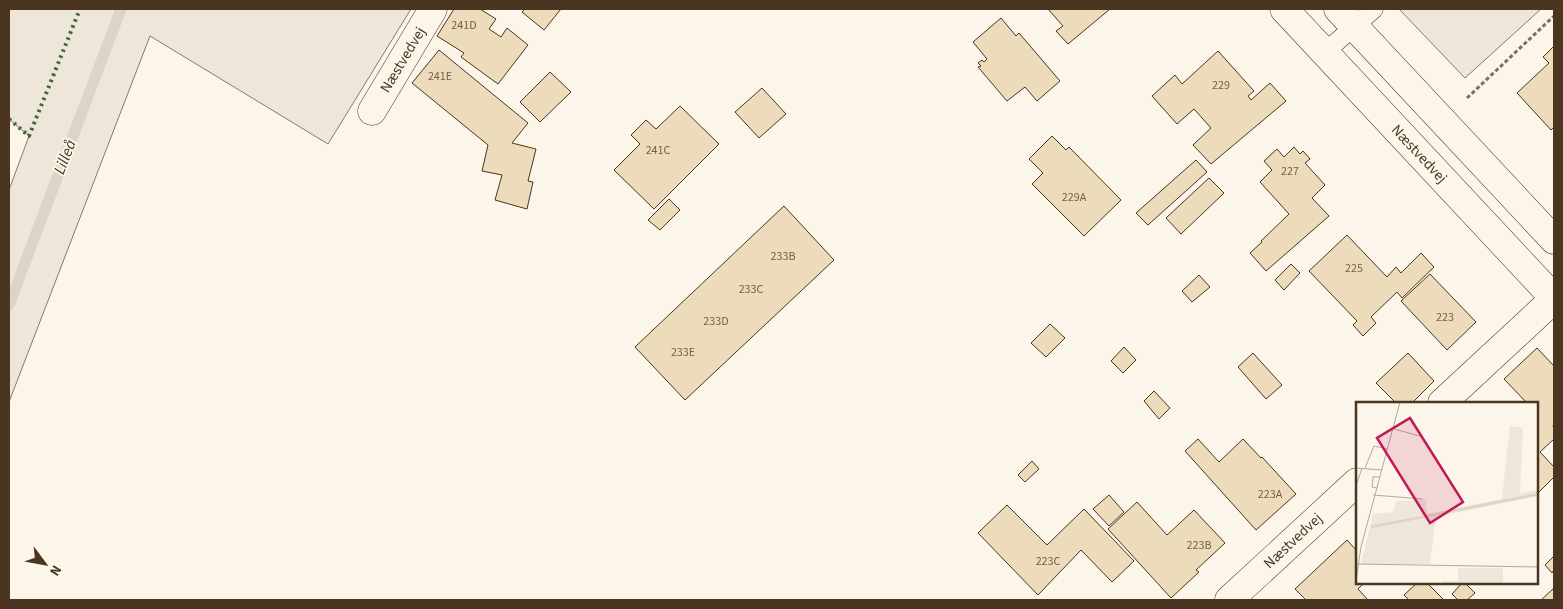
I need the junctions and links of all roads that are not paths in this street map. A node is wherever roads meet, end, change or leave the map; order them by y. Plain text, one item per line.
1 (433, 9) edge
2 (1284, 9) edge
3 (1356, 14) edge
4 (1324, 53) junction
5 (372, 111) dead end
6 (1554, 240) edge
7 (1554, 298) edge
8 (1443, 402) edge
9 (1356, 483) edge
10 (1229, 600) edge

1 - 5 main road, Næstvedvej
2 - 4 main road, Næstvedvej
3 - 4 lane
3 - 6 main road
4 - 7 main road, Næstvedvej
7 - 8 main road, Næstvedvej
9 - 10 main road, Næstvedvej

